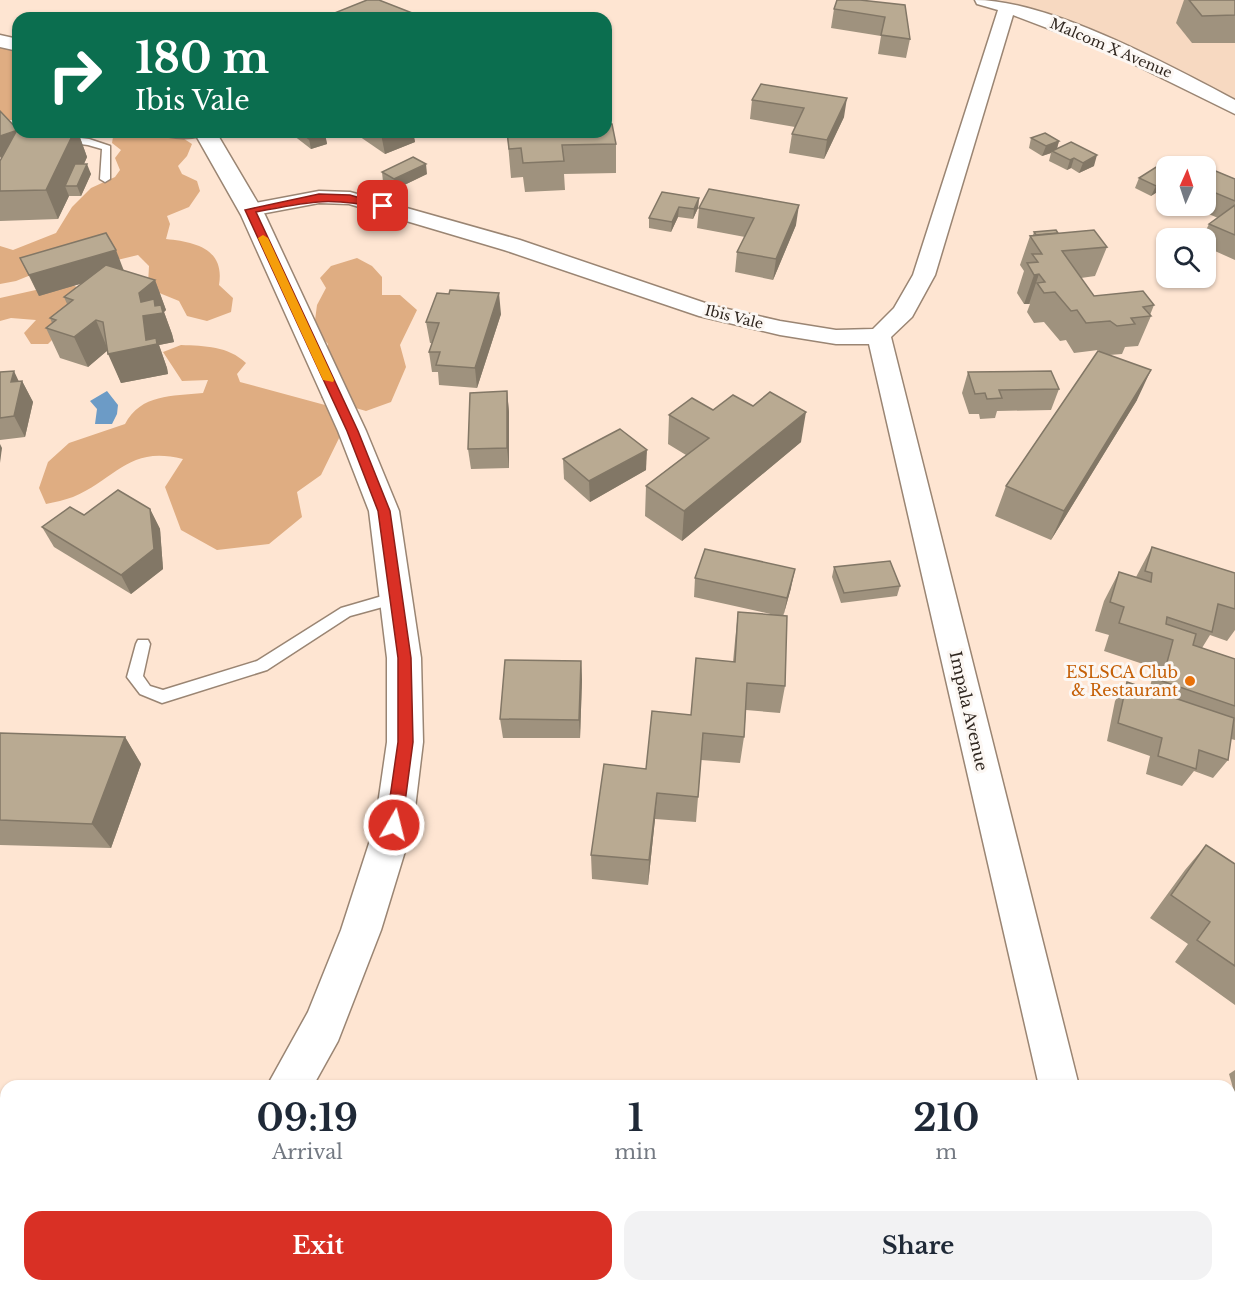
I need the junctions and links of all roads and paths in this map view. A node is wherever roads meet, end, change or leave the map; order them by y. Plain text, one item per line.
1 (982, 0) edge
2 (1007, 7) junction
3 (1235, 108) edge
4 (45, 138) edge
5 (208, 138) edge
6 (105, 179) dead end
7 (250, 210) junction
8 (879, 336) junction
9 (396, 598) junction
10 (143, 644) dead end
11 (293, 1080) edge
12 (1058, 1080) edge

1 - 2 street, Malcom X Avenue
2 - 3 street, Malcom X Avenue
2 - 8 street
4 - 6 lane
5 - 7 street
7 - 8 street, Ibis Vale
7 - 9 street
8 - 12 street, Impala Avenue
9 - 10 lane
9 - 11 street

